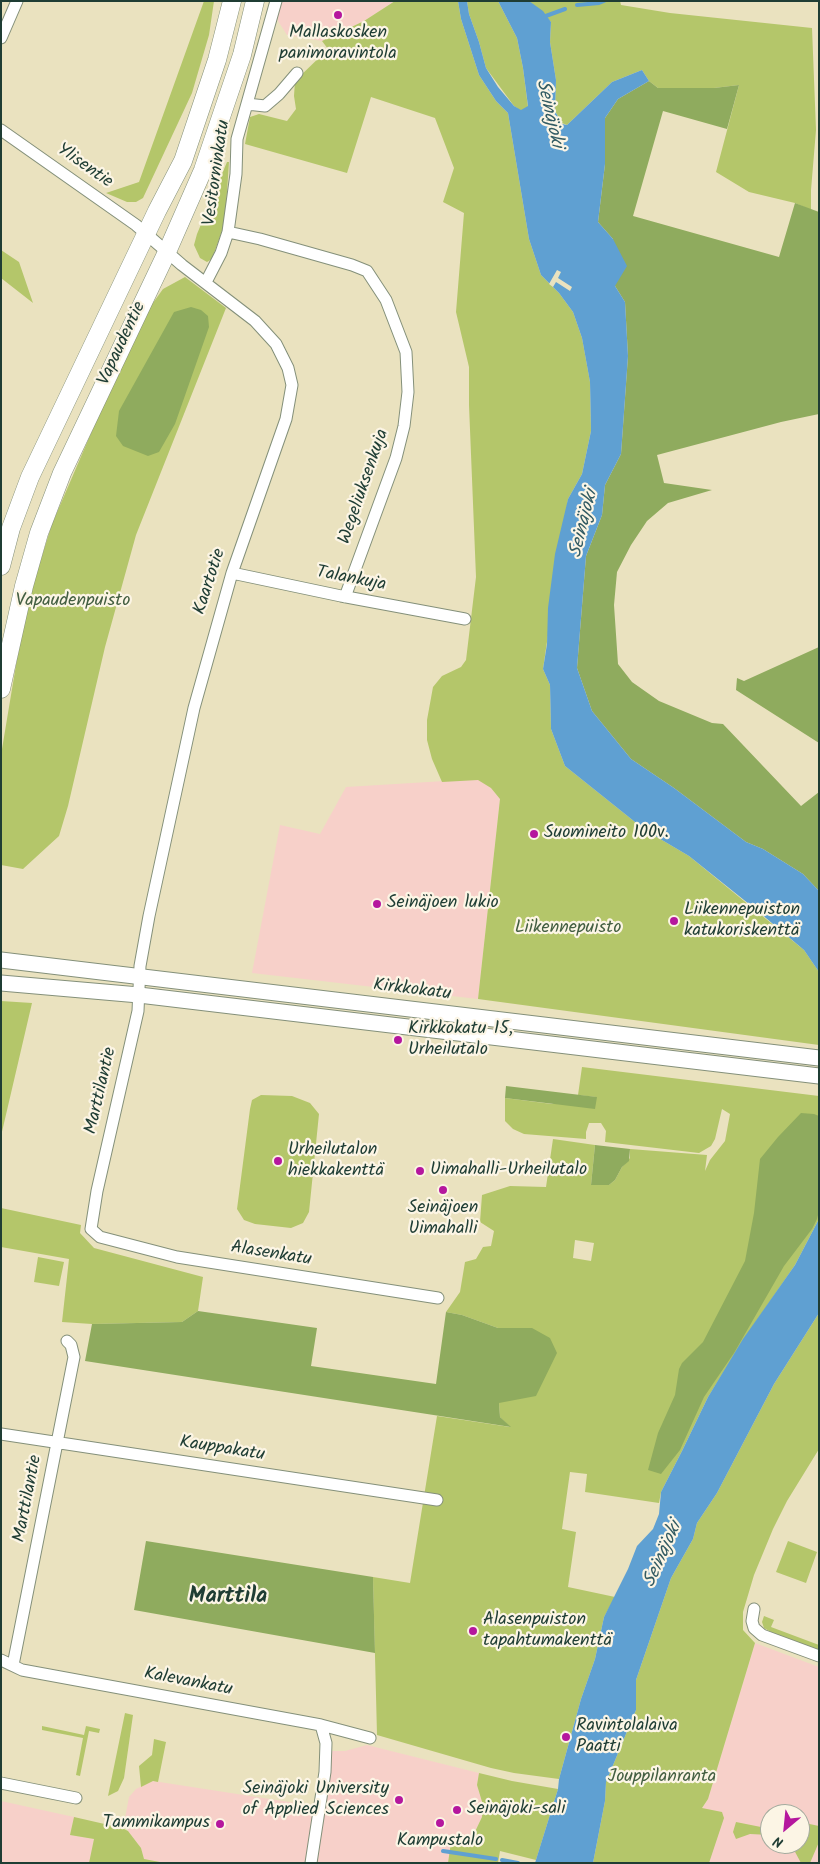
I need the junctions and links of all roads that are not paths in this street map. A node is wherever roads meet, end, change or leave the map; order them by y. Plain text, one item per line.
1 (17, 1) edge
2 (232, 1) edge
3 (255, 1) edge
4 (275, 5) edge
5 (1, 38) edge
6 (297, 73) dead end
7 (247, 104) junction
8 (1, 130) edge
9 (228, 232) junction
10 (147, 234) junction
11 (167, 252) junction
12 (206, 282) junction
13 (1, 566) edge
14 (232, 573) junction
15 (345, 596) junction
16 (465, 619) dead end
17 (1, 689) edge
18 (1, 960) edge
19 (140, 977) junction
20 (1, 983) edge
21 (139, 995) junction
22 (819, 1058) edge
23 (819, 1076) edge
24 (100, 1237) joint
25 (438, 1298) dead end
26 (67, 1341) dead end
27 (1, 1434) edge
28 (58, 1442) junction
29 (437, 1500) dead end
30 (754, 1609) dead end
31 (819, 1656) edge
32 (1, 1660) edge
33 (13, 1665) junction
34 (322, 1726) junction
35 (370, 1738) dead end
36 (1, 1783) edge
37 (76, 1798) dead end
38 (311, 1863) edge

1 - 5 street
2 - 10 main road, Vapaudentie
3 - 11 main road, Vapaudentie
4 - 7 street, Vesitorninkatu
6 - 7 street
7 - 9 street, Vesitorninkatu
8 - 10 street, Ylisentie
9 - 12 street, Vesitorninkatu
9 - 15 street, Wegeliuksenkuja
10 - 11 street, Ylisentie
10 - 13 main road, Vapaudentie
11 - 12 street, Kaartotie
11 - 17 main road, Vapaudentie
12 - 14 street, Kaartotie
14 - 15 street, Talankuja
14 - 19 street, Kaartotie
15 - 16 street, Talankuja
18 - 19 main road, Kirkkokatu
19 - 21 street, Marttilantie
19 - 22 main road, Kirkkokatu
20 - 21 main road, Kirkkokatu
21 - 23 main road, Kirkkokatu
21 - 24 street, Marttilantie
24 - 25 street, Alasenkatu
26 - 28 street, Marttilantie
27 - 28 street, Kauppakatu
28 - 29 street, Kauppakatu
28 - 33 street, Marttilantie
30 - 31 street
32 - 33 street, Kalevankatu
33 - 34 street, Kalevankatu
34 - 35 street, Kalevankatu
34 - 38 street
36 - 37 street

